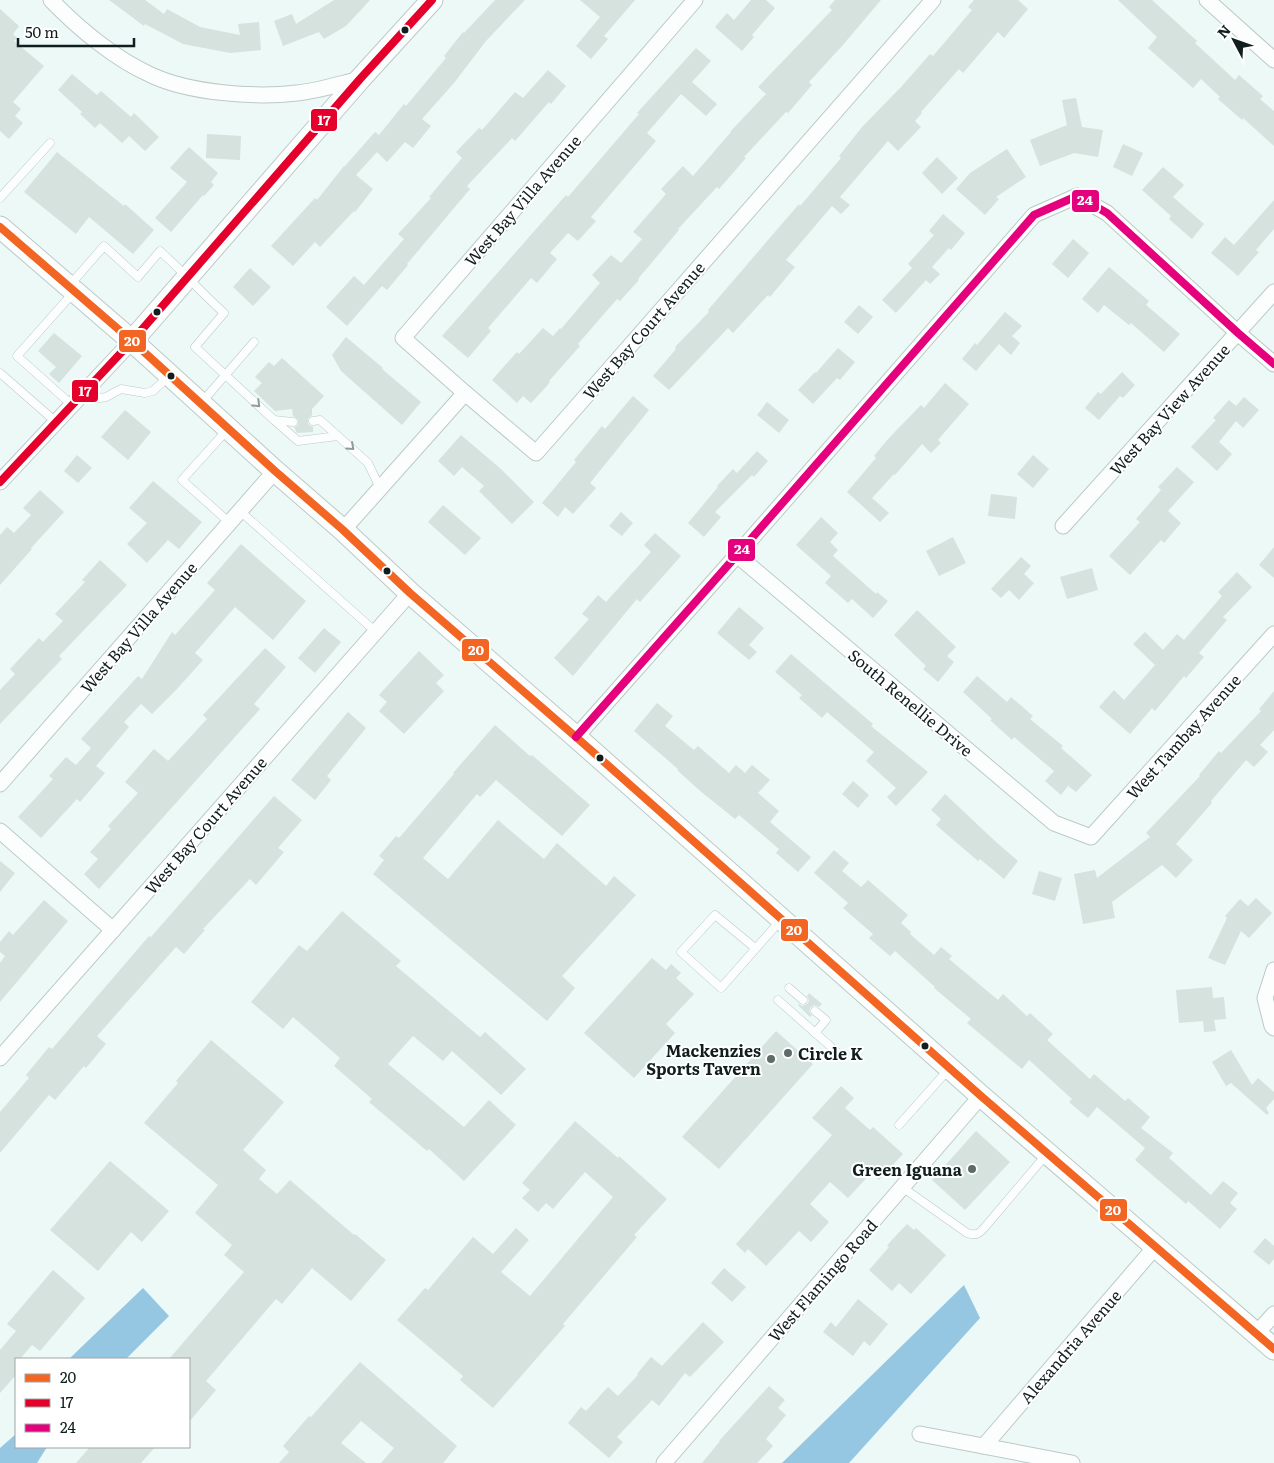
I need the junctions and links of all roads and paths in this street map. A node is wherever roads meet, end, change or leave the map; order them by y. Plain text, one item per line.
1 (51, 0) edge
2 (432, 0) edge
3 (695, 0) edge
4 (933, 0) edge
5 (1207, 0) edge
6 (1274, 60) edge
7 (360, 79) junction
8 (50, 143) dead end
9 (0, 198) edge
10 (0, 227) edge
11 (188, 276) junction
12 (71, 289) junction
13 (1274, 292) edge
14 (1238, 333) junction
15 (132, 341) junction
16 (254, 342) dead end
17 (1274, 364) edge
18 (0, 373) edge
19 (226, 375) junction
20 (170, 376) junction
21 (85, 391) junction
22 (464, 393) junction
23 (201, 404) junction
24 (72, 405) junction
25 (274, 420) junction
26 (312, 421) dead end
27 (56, 422) junction
28 (293, 422) dead end
29 (229, 429) junction
30 (338, 436) junction
31 (275, 471) junction
32 (0, 482) edge
33 (380, 488) junction
34 (235, 517) junction
35 (1063, 526) dead end
36 (343, 530) junction
37 (737, 555) junction
38 (410, 592) junction
39 (376, 632) junction
40 (1274, 634) edge
41 (576, 737) junction
42 (0, 784) edge
43 (0, 831) edge
44 (1091, 837) joint
45 (781, 919) junction
46 (113, 930) junction
47 (755, 948) junction
48 (1274, 970) edge
49 (789, 988) dead end
50 (778, 1000) dead end
51 (803, 1000) dead end
52 (816, 1011) dead end
53 (1274, 1028) edge
54 (815, 1033) junction
55 (838, 1054) dead end
56 (0, 1058) edge
57 (950, 1068) junction
58 (981, 1096) junction
59 (899, 1125) dead end
60 (1048, 1154) junction
61 (902, 1187) junction
62 (1156, 1246) junction
63 (1274, 1314) edge
64 (1256, 1334) junction
65 (1274, 1349) edge
66 (920, 1434) dead end
67 (984, 1446) junction
68 (664, 1463) edge
69 (1072, 1463) edge

1 - 7 street
2 - 7 street
3 - 22 street, West Bay Villa Avenue
4 - 22 street, West Bay Court Avenue
5 - 6 street
7 - 11 street
8 - 9 lane
10 - 12 street
11 - 12 lane
11 - 15 street
11 - 19 lane
12 - 15 street
12 - 24 lane
13 - 14 street, West Bay View Avenue
14 - 17 street
14 - 35 street, West Bay View Avenue
14 - 37 street
15 - 20 street
15 - 21 street
16 - 19 lane
18 - 27 lane
19 - 23 lane
19 -> 25 lane
20 - 21 lane
20 - 23 street
21 - 24 street
22 - 33 street
23 - 29 street
24 - 27 street
25 - 28 lane
25 - 30 lane
26 - 30 lane
27 - 32 street
29 - 31 street
29 - 34 lane
30 -> 33 lane
31 - 34 street, West Bay Villa Avenue
31 - 36 street
33 - 36 street
34 - 39 lane
34 - 42 street, West Bay Villa Avenue
36 - 38 street
37 - 41 street
37 - 44 street, South Renellie Drive
38 - 39 street, West Bay Court Avenue
38 - 41 street
39 - 46 street, West Bay Court Avenue
40 - 44 street, West Tambay Avenue
41 - 45 street
43 - 46 street
45 - 47 lane
45 - 57 street
46 - 56 street, West Bay Court Avenue
47 - 47 lane
48 - 53 street
49 - 51 lane
50 - 54 lane
52 - 54 lane
54 - 55 lane
57 - 58 street
57 - 59 lane
58 - 60 street
58 - 61 street, West Flamingo Road
60 - 61 lane
60 - 62 street
61 - 68 street, West Flamingo Road
62 - 64 street
62 - 67 street, Alexandria Avenue
63 - 64 street
64 - 65 street
66 - 67 street
67 - 69 street

